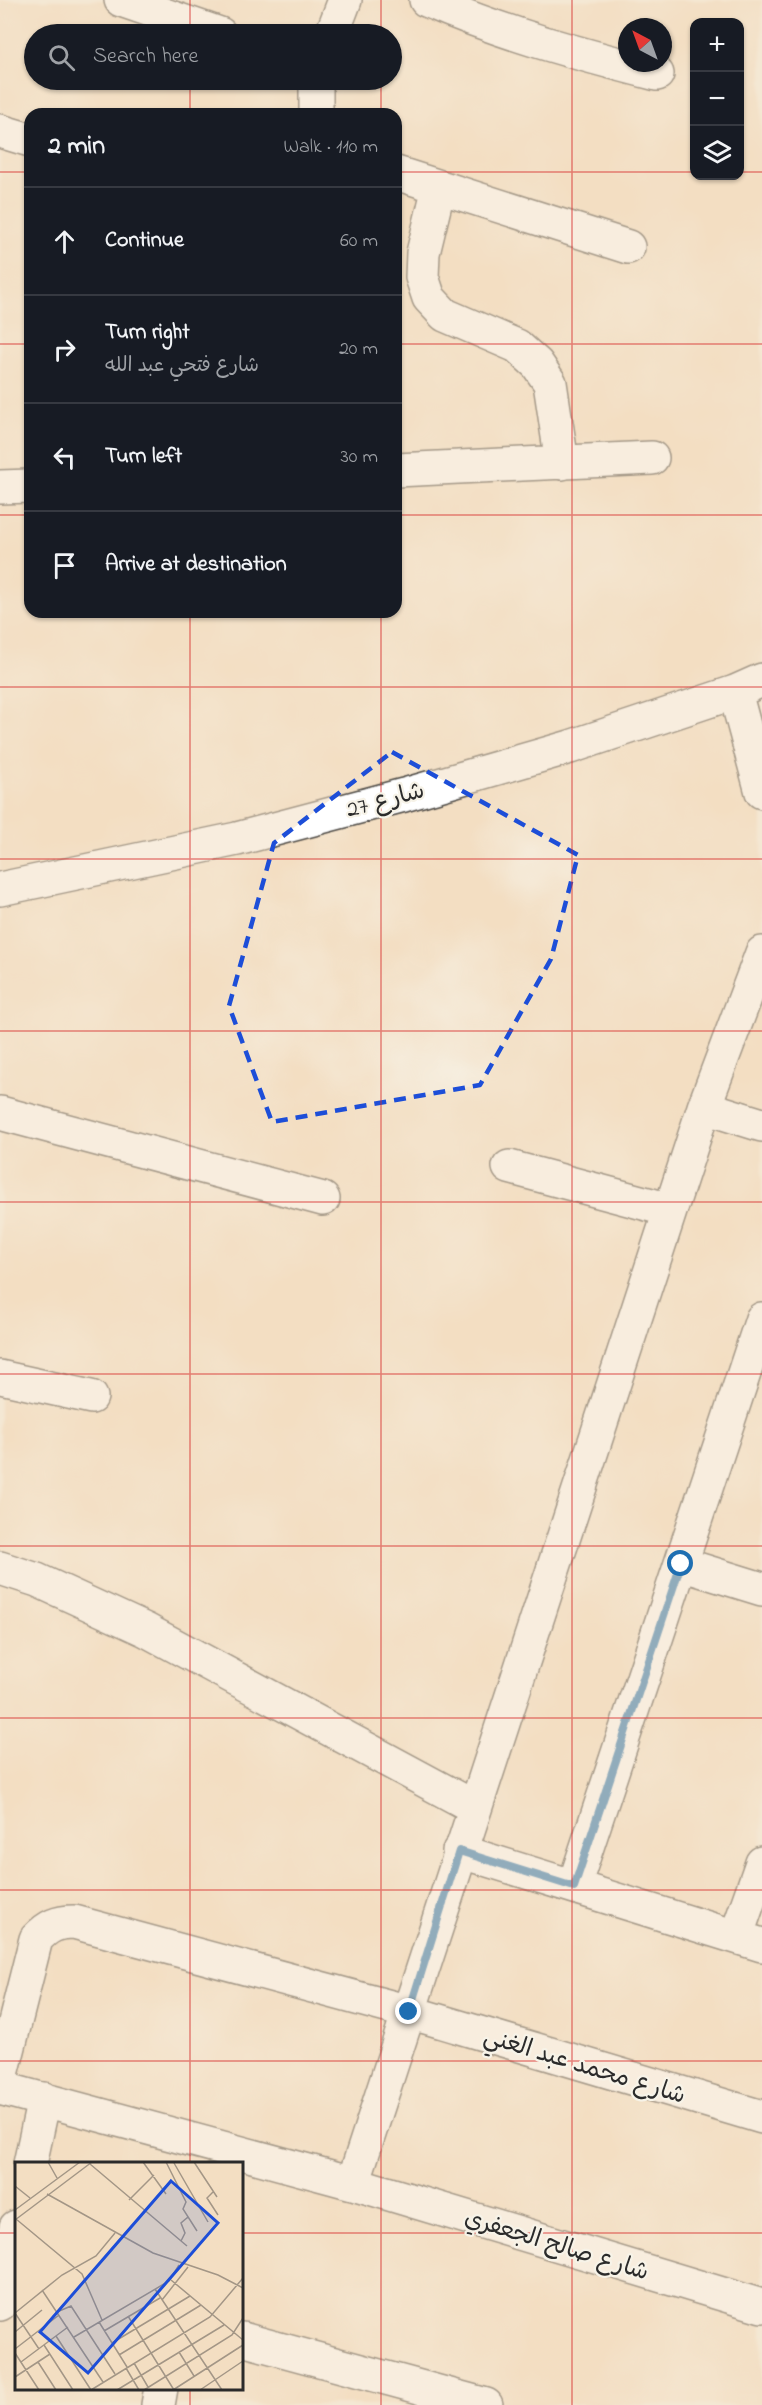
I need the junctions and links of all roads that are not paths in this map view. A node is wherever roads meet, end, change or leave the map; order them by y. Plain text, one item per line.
1 (121, 0) edge
2 (345, 0) edge
3 (426, 0) edge
4 (191, 24) edge
5 (336, 24) edge
6 (657, 74) dead end
7 (316, 90) edge
8 (316, 108) edge
9 (0, 131) edge
10 (24, 138) edge
11 (402, 174) edge
12 (439, 187) junction
13 (628, 247) dead end
14 (652, 458) dead end
15 (562, 463) junction
16 (402, 470) edge
17 (24, 486) edge
18 (0, 487) edge
19 (748, 686) edge
20 (762, 792) edge
21 (0, 889) edge
22 (762, 953) edge
23 (704, 1107) junction
24 (0, 1113) edge
25 (762, 1125) edge
26 (509, 1167) dead end
27 (323, 1199) dead end
28 (670, 1210) junction
29 (762, 1319) edge
30 (0, 1377) edge
31 (91, 1397) dead end
32 (681, 1564) junction
33 (0, 1568) edge
34 (762, 1589) edge
35 (474, 1807) junction
36 (459, 1851) junction
37 (762, 1863) edge
38 (574, 1887) junction
39 (749, 1941) edge
40 (409, 2012) junction
41 (0, 2082) edge
42 (0, 2088) edge
43 (44, 2099) junction
44 (762, 2117) edge
45 (214, 2154) edge
46 (30, 2162) edge
47 (353, 2183) junction
48 (15, 2232) edge
49 (0, 2304) edge
50 (762, 2306) edge
51 (243, 2339) edge
52 (161, 2390) edge
53 (158, 2405) edge
54 (486, 2405) edge

1 - 4 street
2 - 5 street
3 - 6 street
7 - 8 street
9 - 10 street
11 - 12 street
12 - 13 street
12 - 15 street
14 - 15 street
15 - 16 street
17 - 18 street
19 - 20 street
19 - 21 street, شارع 27
22 - 23 street
23 - 25 street
23 - 28 street
24 - 27 street
26 - 28 street
28 - 35 street
29 - 32 street
30 - 31 street
32 - 34 street
32 - 38 street
33 - 35 street
35 - 36 street
36 - 38 street
36 - 40 street
37 - 39 street
38 - 39 street
40 - 41 street, شارع محمد عبد الغني
40 - 44 street, شارع محمد عبد الغني
40 - 47 street
42 - 43 street, شارع صالح الجعفري
43 - 45 street, شارع صالح الجعفري
43 - 46 street
45 - 47 street, شارع صالح الجعفري
47 - 50 street, شارع صالح الجعفري
48 - 49 street
51 - 54 street
52 - 53 street

